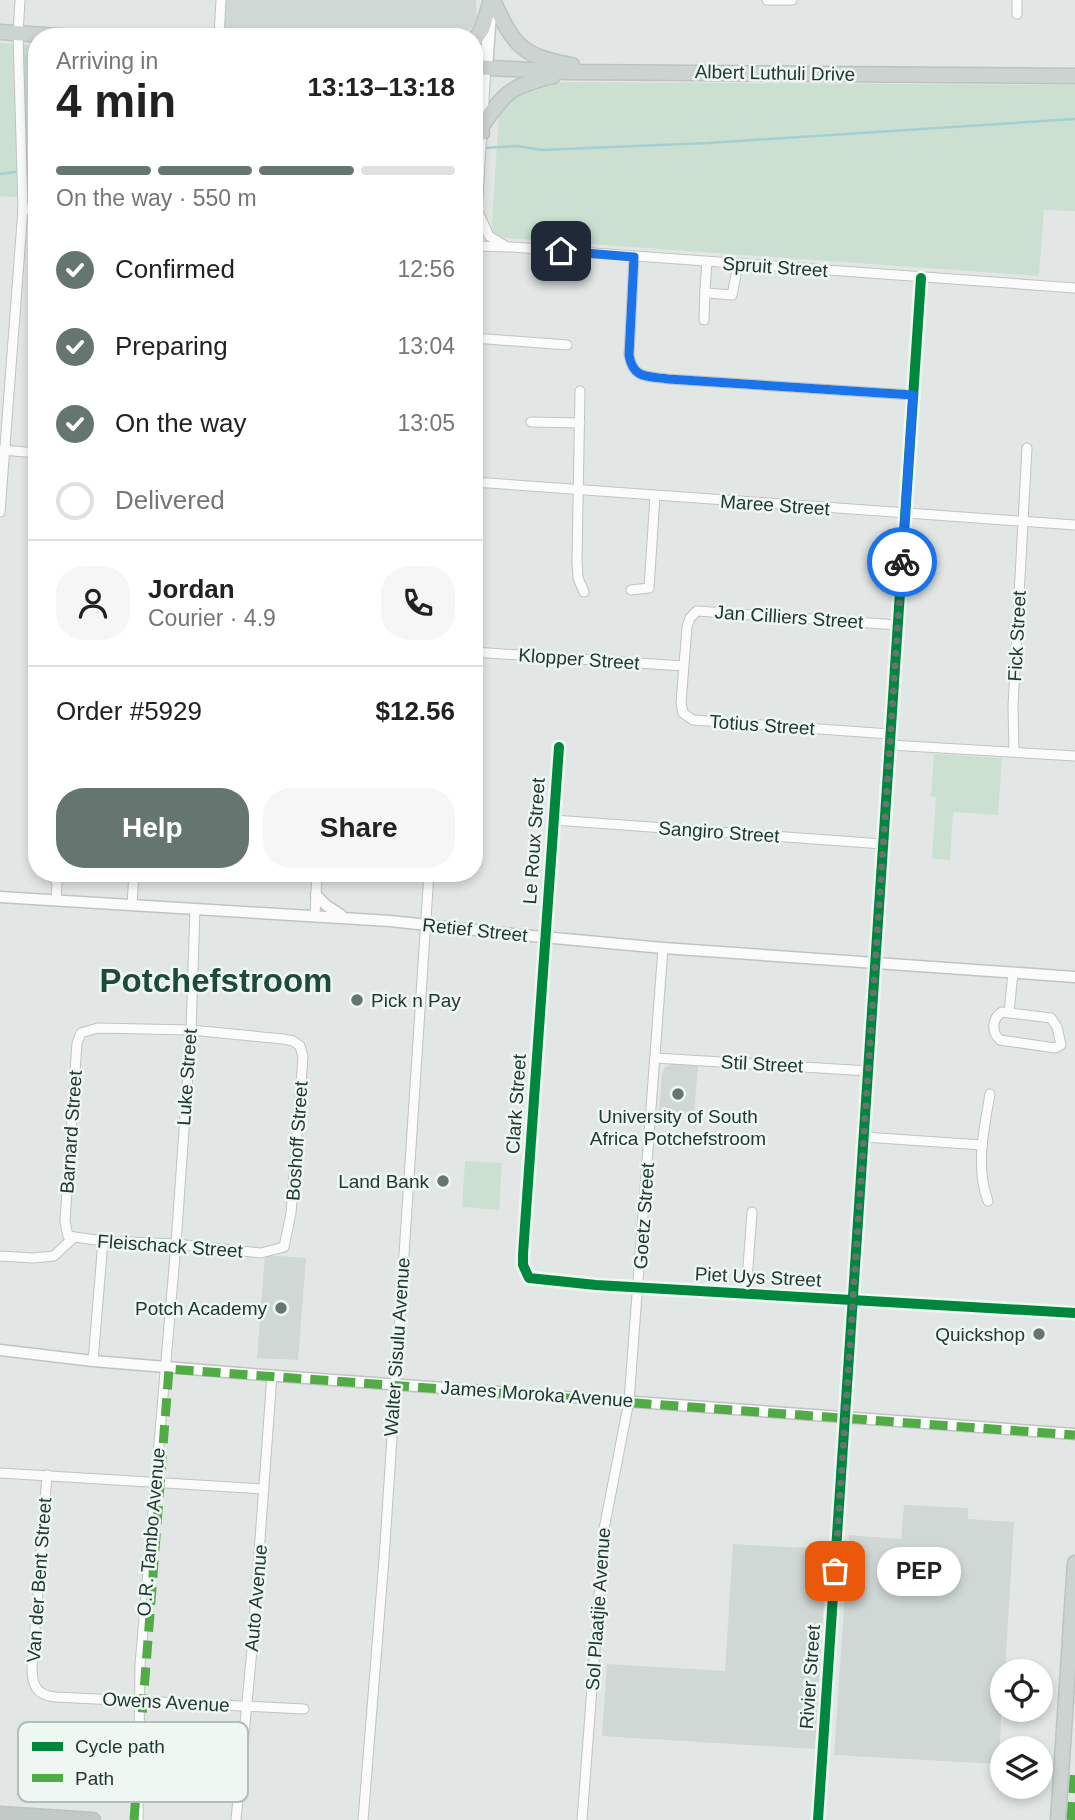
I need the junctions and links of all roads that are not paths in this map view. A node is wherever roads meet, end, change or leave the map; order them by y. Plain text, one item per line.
1 (20, 0) edge
2 (221, 0) edge
3 (492, 0) edge
4 (767, 0) edge
5 (1017, 0) edge
6 (790, 1) edge
7 (1017, 14) dead end
8 (219, 28) edge
9 (482, 28) edge
10 (0, 32) edge
11 (18, 34) junction
12 (28, 35) edge
13 (483, 50) edge
14 (483, 67) edge
15 (609, 71) junction
16 (568, 72) junction
17 (1075, 76) edge
18 (483, 131) edge
19 (23, 209) junction
20 (28, 209) edge
21 (483, 222) edge
22 (483, 246) edge
23 (512, 247) junction
24 (634, 257) junction
25 (707, 262) junction
26 (736, 275) dead end
27 (921, 278) junction
28 (1075, 288) edge
29 (705, 289) junction
30 (704, 320) dead end
31 (483, 339) edge
32 (567, 345) dead end
33 (580, 391) dead end
34 (913, 395) junction
35 (531, 422) dead end
36 (580, 423) junction
37 (1027, 448) dead end
38 (2, 450) edge
39 (28, 452) edge
40 (483, 483) edge
41 (578, 491) junction
42 (655, 496) junction
43 (0, 512) edge
44 (905, 514) junction
45 (1024, 520) junction
46 (1075, 525) edge
47 (631, 590) dead end
48 (584, 592) dead end
49 (898, 625) junction
50 (483, 653) edge
51 (683, 666) junction
52 (891, 734) junction
53 (890, 745) junction
54 (559, 747) dead end
55 (1014, 752) junction
56 (1075, 756) edge
57 (554, 820) junction
58 (883, 844) junction
59 (57, 882) edge
60 (133, 882) edge
61 (317, 882) edge
62 (428, 882) edge
63 (316, 895) junction
64 (0, 897) edge
65 (56, 900) junction
66 (132, 905) junction
67 (195, 909) junction
68 (315, 916) junction
69 (344, 918) junction
70 (425, 924) junction
71 (545, 937) junction
72 (663, 947) junction
73 (875, 962) junction
74 (1013, 972) junction
75 (1075, 978) edge
76 (1009, 1013) junction
77 (191, 1030) junction
78 (655, 1058) junction
79 (869, 1071) junction
80 (990, 1094) dead end
81 (864, 1137) junction
82 (982, 1144) junction
83 (988, 1201) dead end
84 (752, 1212) dead end
85 (65, 1221) joint
86 (73, 1238) junction
87 (103, 1241) junction
88 (176, 1244) junction
89 (286, 1245) joint
90 (0, 1256) edge
91 (525, 1273) joint
92 (639, 1288) junction
93 (746, 1294) junction
94 (853, 1300) junction
95 (1075, 1313) edge
96 (0, 1350) edge
97 (93, 1361) junction
98 (166, 1367) junction
99 (272, 1376) junction
100 (394, 1384) junction
101 (629, 1401) junction
102 (845, 1418) junction
103 (1075, 1434) edge
104 (0, 1472) edge
105 (47, 1475) junction
106 (155, 1482) junction
107 (264, 1489) junction
108 (1075, 1563) edge
109 (34, 1685) joint
110 (138, 1700) junction
111 (246, 1705) junction
112 (304, 1709) dead end
113 (138, 1722) edge
114 (245, 1722) edge
115 (138, 1802) edge
116 (238, 1802) edge
117 (0, 1814) edge
118 (93, 1820) edge
119 (138, 1820) edge
120 (236, 1820) edge
121 (363, 1820) edge
122 (582, 1820) edge
123 (818, 1820) edge
124 (1058, 1820) edge

1 - 11 street
2 - 8 street
3 - 9 main road
3 - 13 main road
3 - 15 main road
4 - 6 street
5 - 7 street
10 - 11 main road
11 - 12 main road
11 - 19 street
14 - 16 main road, Albert Luthuli Drive
15 - 16 main road, Albert Luthuli Drive
15 - 17 main road, Albert Luthuli Drive
16 - 18 main road
19 - 20 street
19 - 38 street
21 - 23 street
22 - 23 street, Spruit Street
23 - 24 street, Spruit Street
24 - 25 street, Spruit Street
24 - 34 street
25 - 27 street, Spruit Street
25 - 29 street
26 - 29 street
27 - 28 street, Spruit Street
27 - 34 street, Rivier Street
29 - 30 street
31 - 32 street
33 - 36 street
34 - 44 street, Rivier Street
35 - 36 street
36 - 41 street
37 - 45 street, Fick Street
38 - 39 street
38 - 43 street
40 - 41 street, Maree Street
41 - 42 street, Maree Street
41 - 48 street
42 - 44 street, Maree Street
42 - 47 street
44 - 45 street, Maree Street
44 - 49 street, Rivier Street
45 - 46 street, Maree Street
45 - 55 street, Fick Street
49 - 51 street, Jan Cilliers Street
49 - 52 street, Rivier Street
50 - 51 street, Klopper Street
51 - 52 street, Totius Street
52 - 53 street, Rivier Street
53 - 55 street
53 - 58 street, Rivier Street
54 - 57 street, Le Roux Street
55 - 56 street
57 - 58 street, Sangiro Street
57 - 71 street, Le Roux Street
58 - 73 street, Rivier Street
59 - 65 street
60 - 66 street
61 - 63 street
62 - 70 street, Walter Sisulu Avenue
63 - 68 street
63 - 69 street
64 - 65 street, Retief Street
65 - 66 street, Retief Street
66 - 67 street, Retief Street
67 - 68 street, Retief Street
67 - 77 street, Luke Street
68 - 69 street, Retief Street
69 - 70 street, Retief Street
70 - 71 street, Retief Street
70 - 100 street, Walter Sisulu Avenue
71 - 72 street, Retief Street
71 - 91 street, Clark Street
72 - 73 street, Retief Street
72 - 78 street, Goetz Street
73 - 74 street, Retief Street
73 - 79 street, Rivier Street
74 - 75 street, Retief Street
74 - 76 street
76 - 76 street
77 - 85 street, Barnard Street
77 - 88 street, Luke Street
77 - 89 street, Boshoff Street
78 - 79 street, Stil Street
78 - 92 street, Goetz Street
79 - 81 street, Rivier Street
80 - 82 street
81 - 82 street
81 - 94 street, Rivier Street
82 - 83 street
84 - 93 street
85 - 86 street, Fleischack Street
86 - 87 street, Fleischack Street
86 - 90 street
87 - 88 street, Fleischack Street
87 - 97 street
88 - 89 street, Fleischack Street
88 - 98 street, O.R. Tambo Avenue
91 - 92 street, Piet Uys Street
92 - 93 street, Piet Uys Street
92 - 101 street, Goetz Street
93 - 94 street, Piet Uys Street
94 - 95 street, Piet Uys Street
94 - 102 street, Rivier Street
96 - 97 street, James Moroka Avenue
97 - 98 street, James Moroka Avenue
98 - 99 street, James Moroka Avenue
98 - 106 street, O.R. Tambo Avenue
99 - 100 street, James Moroka Avenue
99 - 107 street, Auto Avenue
100 - 101 street, James Moroka Avenue
100 - 121 street, Walter Sisulu Avenue
101 - 102 street, James Moroka Avenue
101 - 122 street, Sol Plaatjie Avenue
102 - 103 street, James Moroka Avenue
102 - 123 street, Rivier Street
104 - 105 street
105 - 106 street
105 - 109 street, Van der Bent Street
106 - 107 street
106 - 110 street, O.R. Tambo Avenue
107 - 111 street, Auto Avenue
108 - 124 main road
109 - 110 street, Owens Avenue
110 - 111 street, Owens Avenue
110 - 113 street, O.R. Tambo Avenue
111 - 112 street, Owens Avenue
111 - 114 street, Auto Avenue
115 - 119 street, O.R. Tambo Avenue
116 - 120 street, Auto Avenue
117 - 118 highway

